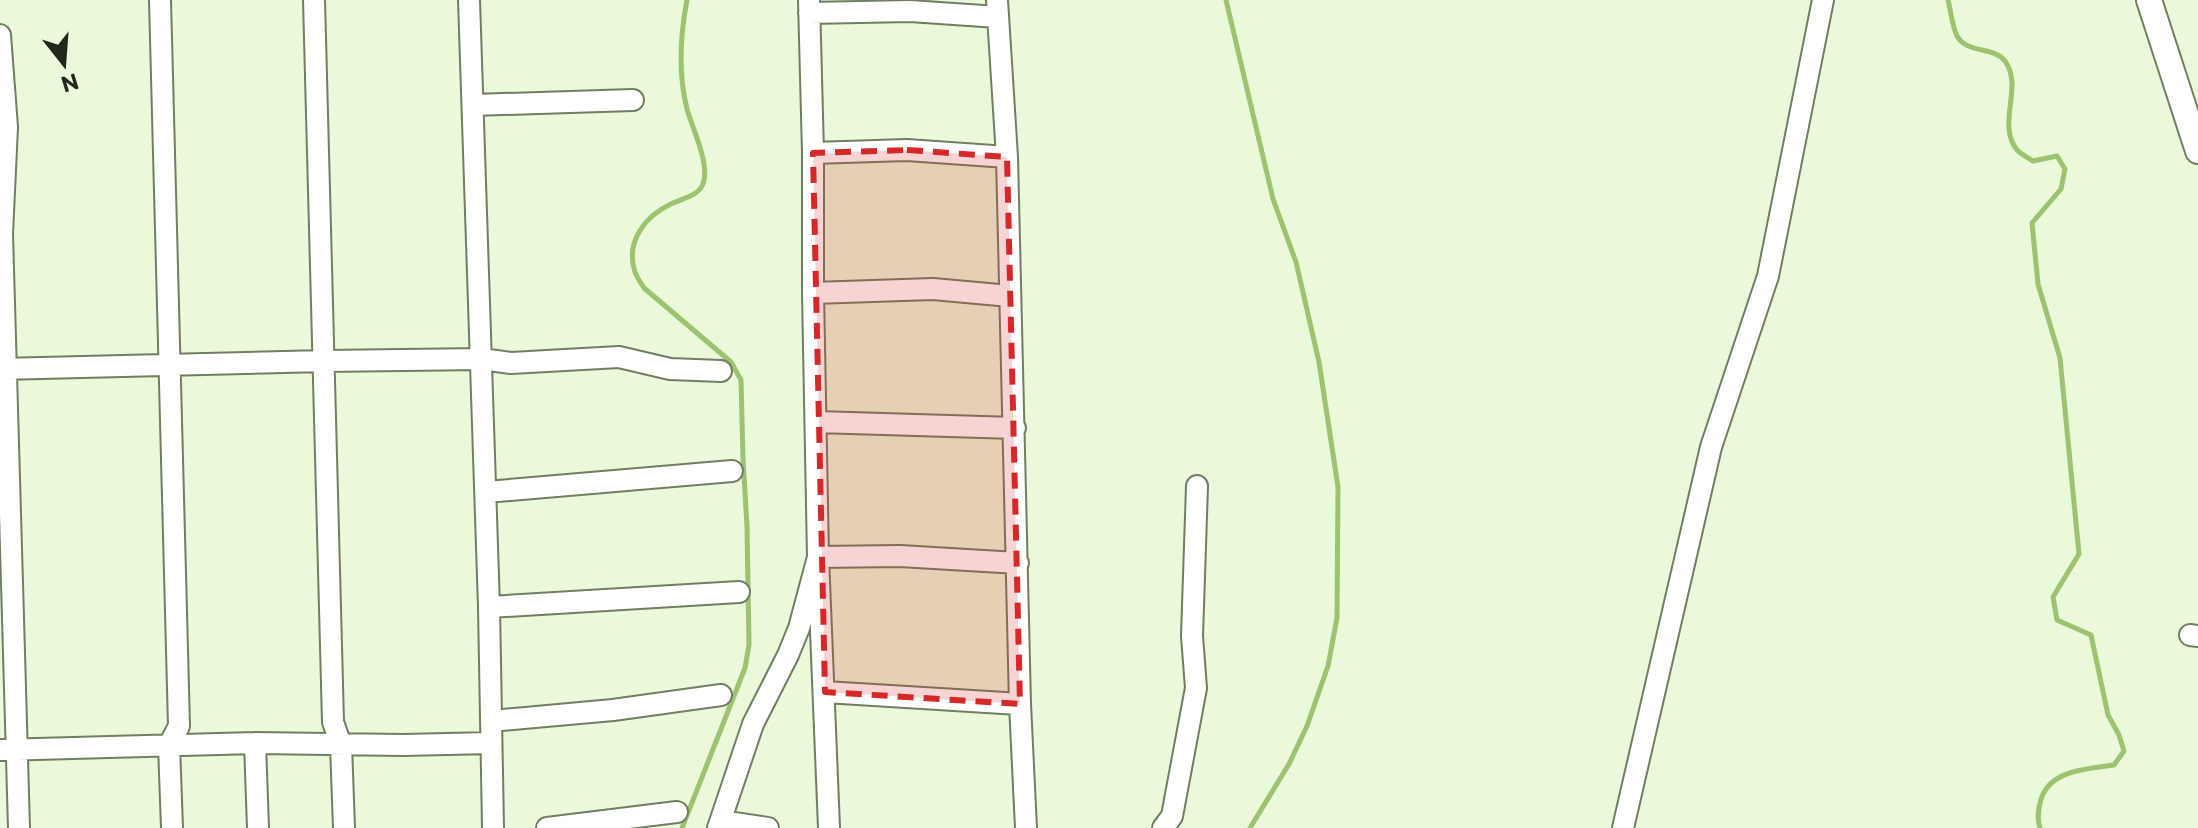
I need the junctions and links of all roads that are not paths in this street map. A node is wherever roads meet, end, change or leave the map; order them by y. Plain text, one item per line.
1 (160, 0) edge
2 (314, 0) edge
3 (469, 0) edge
4 (1823, 0) edge
5 (2149, 0) edge
6 (809, 6) edge
7 (998, 8) edge
8 (0, 35) edge
9 (633, 100) dead end
10 (473, 105) junction
11 (2198, 151) edge
12 (813, 153) junction
13 (1007, 157) junction
14 (813, 293) junction
15 (1010, 296) junction
16 (482, 359) junction
17 (324, 361) junction
18 (171, 365) junction
19 (3, 369) edge
20 (721, 371) dead end
21 (817, 422) junction
22 (1015, 428) junction
23 (732, 471) dead end
24 (1197, 486) dead end
25 (486, 492) junction
26 (818, 557) junction
27 (1018, 563) junction
28 (739, 592) dead end
29 (489, 607) junction
30 (825, 692) junction
31 (721, 695) dead end
32 (1020, 704) junction
33 (491, 721) junction
34 (255, 743) junction
35 (491, 743) junction
36 (169, 745) junction
37 (341, 745) junction
38 (8, 750) edge
39 (677, 812) dead end
40 (720, 824) edge
41 (19, 828) edge
42 (172, 828) edge
43 (258, 828) edge
44 (344, 828) edge
45 (493, 828) edge
46 (547, 828) edge
47 (768, 828) edge
48 (829, 828) edge
49 (1026, 828) edge
50 (1163, 828) edge
51 (1623, 828) edge

1 - 18 street
2 - 17 street
3 - 10 street
4 - 51 street
5 - 11 street
6 - 7 street
6 - 12 street
7 - 13 street
8 - 19 street
9 - 10 street
10 - 16 street
12 - 13 street
12 - 14 street
13 - 15 street
14 - 15 street
14 - 21 street
15 - 22 street
16 - 17 street
16 - 20 street
16 - 25 street
17 - 18 street
17 - 37 street
18 - 19 street
18 - 36 street
19 - 38 street
21 - 22 street
21 - 26 street
22 - 27 street
23 - 25 street
24 - 50 street
25 - 29 street
26 - 27 street
26 - 30 street
26 - 40 street
27 - 32 street
28 - 29 street
29 - 33 street
30 - 32 street
30 - 48 street
31 - 33 street
32 - 49 street
33 - 35 street
34 - 36 street
34 - 37 street
34 - 43 street
35 - 37 street
35 - 45 street
36 - 38 street
36 - 42 street
37 - 44 street
38 - 41 street
39 - 46 street
40 - 47 street

